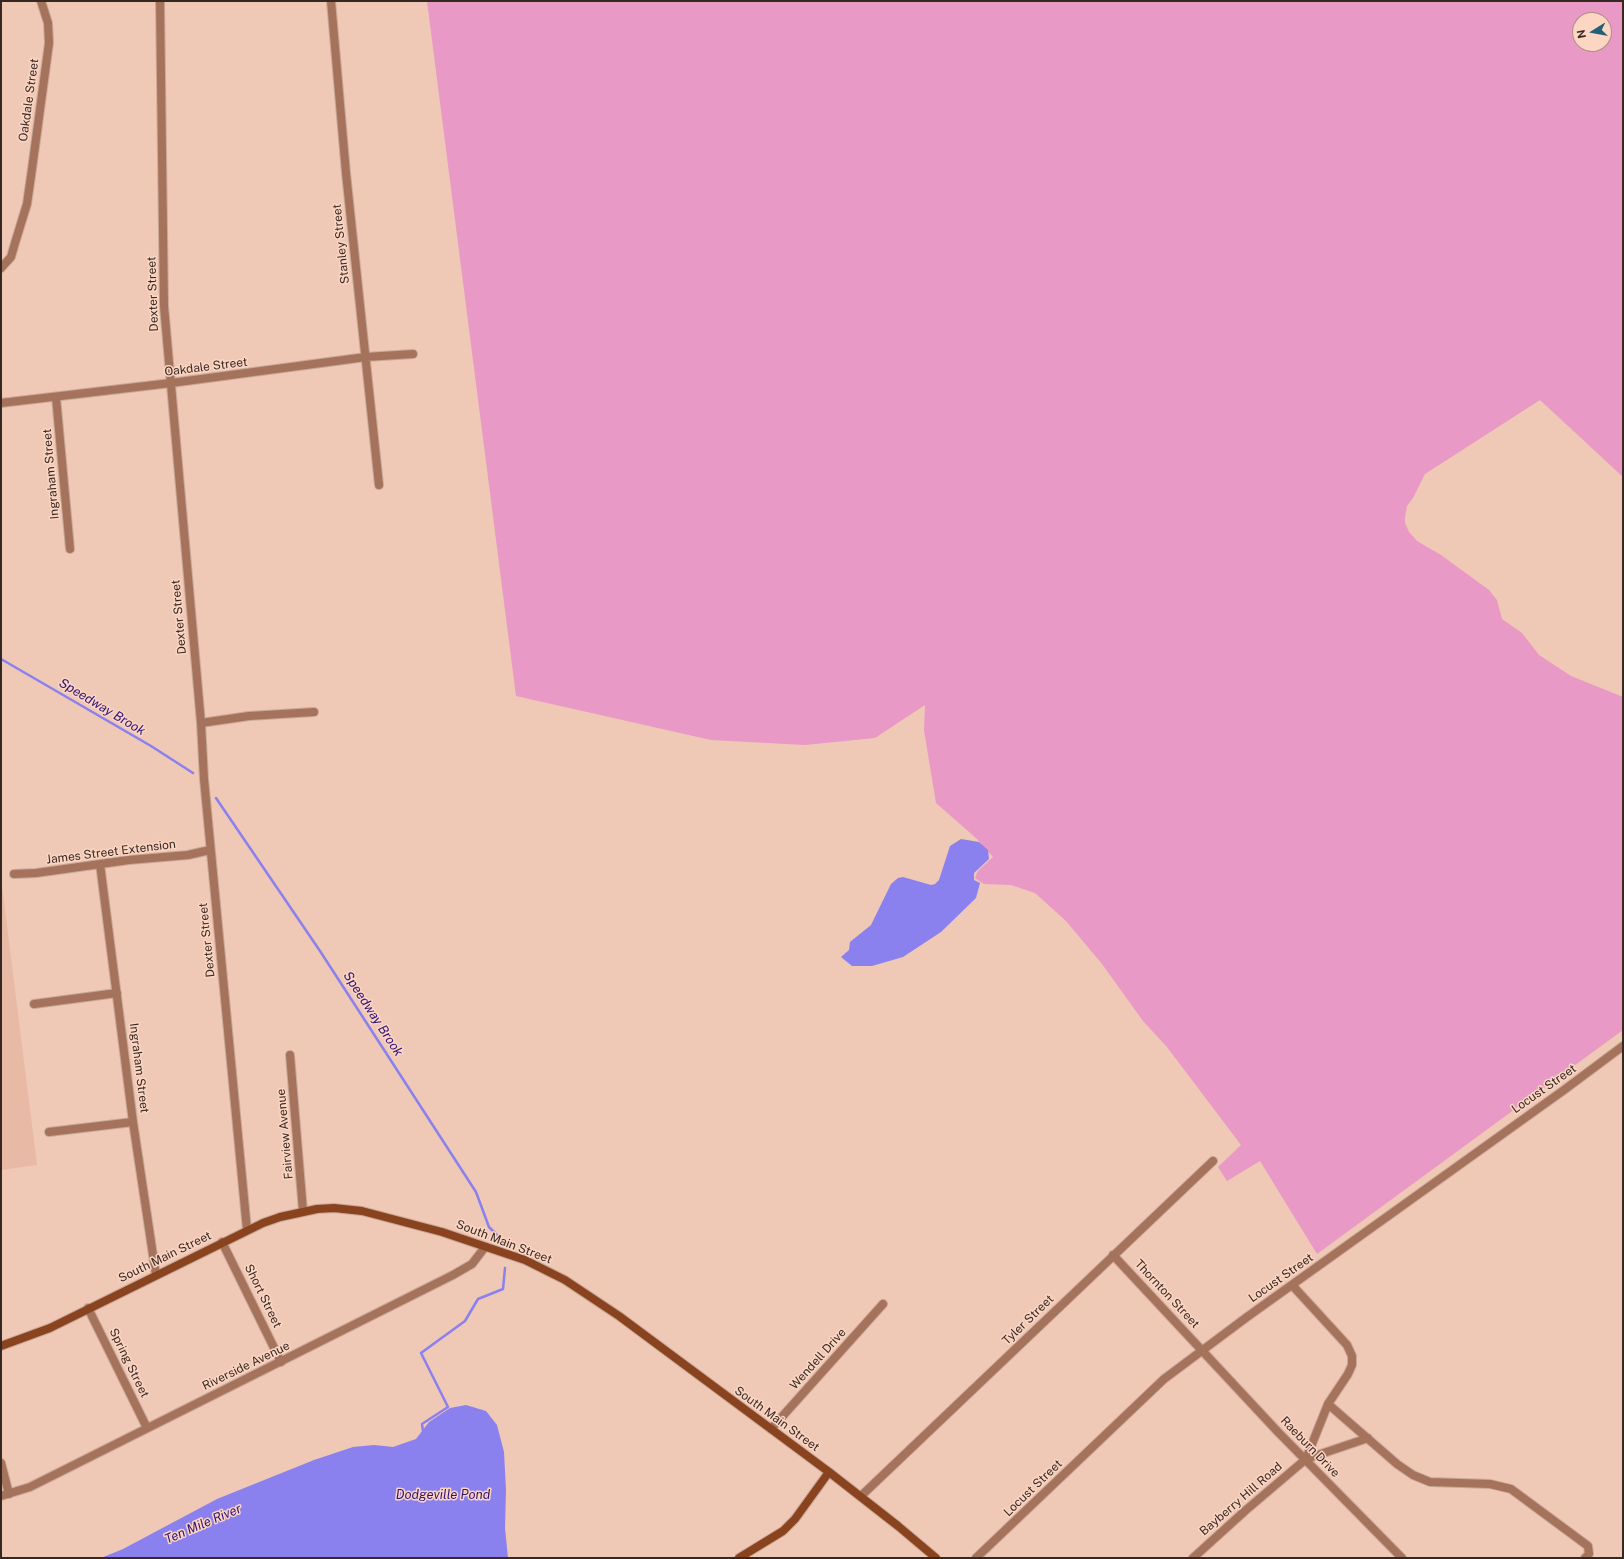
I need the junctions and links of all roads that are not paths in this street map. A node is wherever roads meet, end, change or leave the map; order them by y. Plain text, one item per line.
1 (41, 1) edge
2 (160, 1) edge
3 (331, 1) edge
4 (1, 268) edge
5 (413, 354) dead end
6 (366, 357) junction
7 (171, 383) junction
8 (56, 397) junction
9 (1, 403) edge
10 (379, 485) dead end
11 (70, 549) dead end
12 (314, 712) dead end
13 (201, 723) junction
14 (210, 850) junction
15 (100, 864) junction
16 (14, 874) dead end
17 (117, 994) junction
18 (34, 1004) dead end
19 (1623, 1046) edge
20 (290, 1055) dead end
21 (133, 1122) junction
22 (49, 1132) dead end
23 (1213, 1161) dead end
24 (303, 1211) junction
25 (247, 1230) junction
26 (222, 1242) junction
27 (486, 1246) junction
28 (1113, 1255) junction
29 (156, 1275) junction
30 (1292, 1285) junction
31 (883, 1304) dead end
32 (88, 1308) junction
33 (1, 1346) edge
34 (1203, 1350) junction
35 (281, 1362) junction
36 (1328, 1404) junction
37 (147, 1428) junction
38 (771, 1429) junction
39 (1368, 1438) junction
40 (1306, 1460) junction
41 (1, 1463) edge
42 (829, 1472) junction
43 (5, 1495) edge
44 (861, 1496) junction
45 (739, 1558) edge
46 (936, 1558) edge
47 (976, 1558) edge
48 (1193, 1558) edge
49 (1402, 1558) edge
50 (1585, 1558) edge

1 - 4 street, Oakdale Street
2 - 7 street, Dexter Street
3 - 6 street, Stanley Street
5 - 6 street, Oakdale Street
6 - 7 street, Oakdale Street
6 - 10 street, Stanley Street
7 - 8 street, Oakdale Street
7 - 13 street, Dexter Street
8 - 9 street, Oakdale Street
8 - 11 street, Ingraham Street
12 - 13 street
13 - 14 street, Dexter Street
14 - 15 street, James Street Extension
14 - 25 street, Dexter Street
15 - 16 street, James Street Extension
15 - 17 street, Ingraham Street
17 - 18 street
17 - 21 street, Ingraham Street
19 - 30 street, Locust Street
20 - 24 street, Fairview Avenue
21 - 22 street
21 - 29 street, Ingraham Street
23 - 28 street, Tyler Street
24 - 25 main road, South Main Street
24 - 27 main road, South Main Street
25 - 26 main road, South Main Street
26 - 29 main road, South Main Street
26 - 35 street, Short Street
27 - 35 street, Riverside Avenue
27 - 38 main road, South Main Street
28 - 34 street, Thornton Street
28 - 44 street, Tyler Street
29 - 32 main road, South Main Street
30 - 34 street, Locust Street
30 - 36 street, Bayberry Hill Road
31 - 38 street, Wendell Drive
32 - 33 main road, South Main Street
32 - 37 street, Spring Street
34 - 40 street, Raeburn Drive
34 - 47 street, Locust Street
35 - 37 street, Riverside Avenue
36 - 39 street
36 - 40 street, Bayberry Hill Road
37 - 43 street, Riverside Avenue
38 - 42 main road, South Main Street
39 - 40 street, Bayberry Hill Road
39 - 50 street
40 - 48 street, Bayberry Hill Road
40 - 49 street, Raeburn Drive
41 - 43 street
42 - 44 main road, South Main Street
42 - 45 main road
44 - 46 main road, South Main Street

